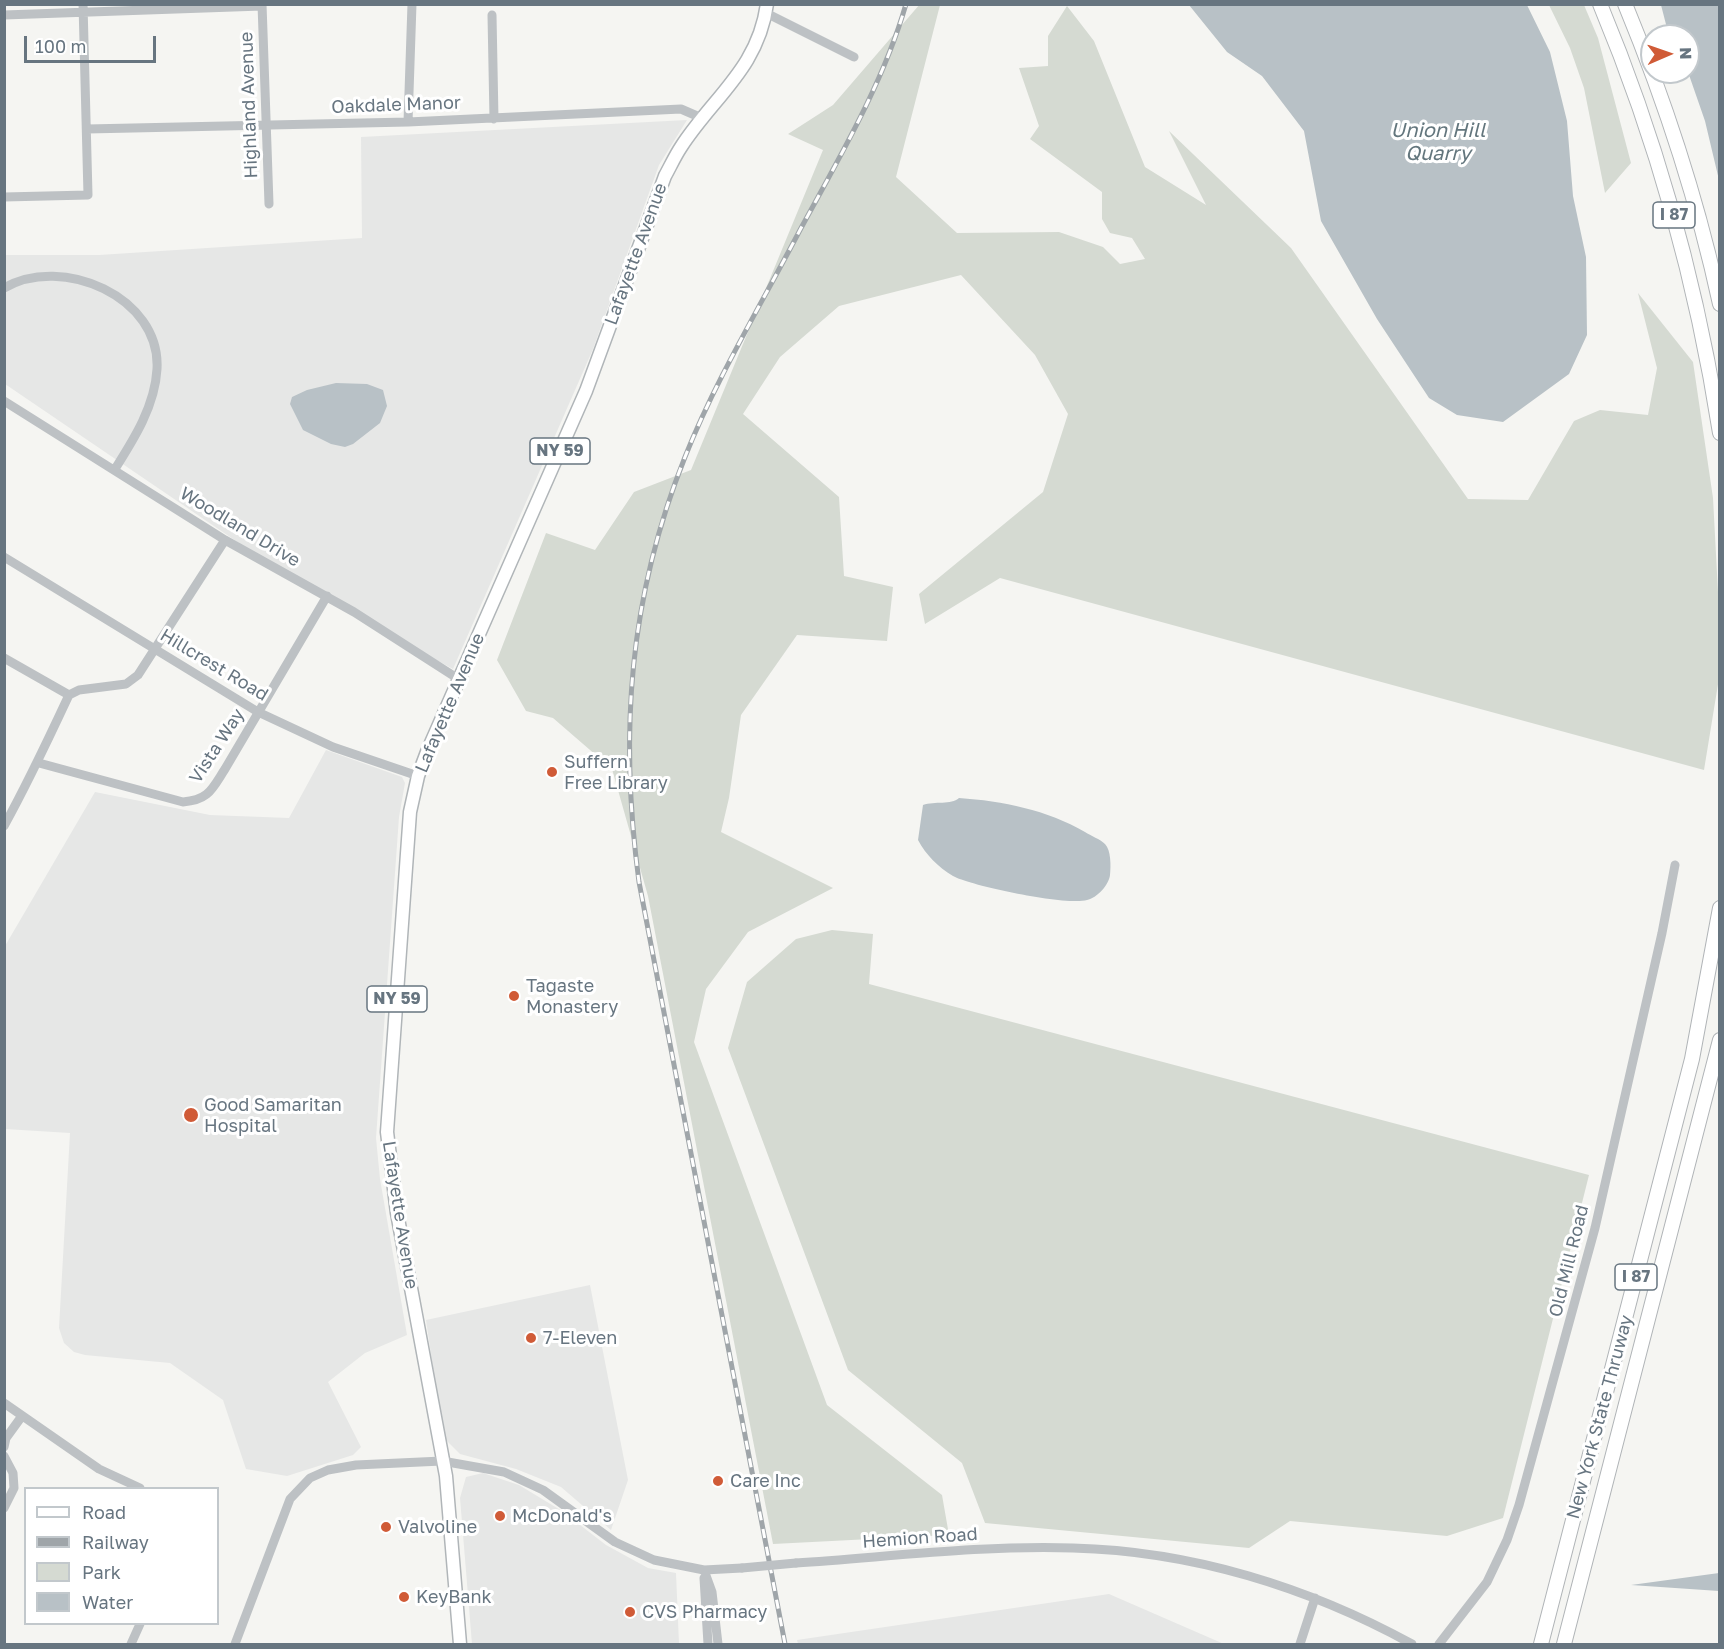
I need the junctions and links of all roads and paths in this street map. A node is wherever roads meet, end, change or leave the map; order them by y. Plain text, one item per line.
1 (412, 4) edge
2 (1600, 4) edge
3 (1624, 4) edge
4 (262, 5) edge
5 (83, 8) edge
6 (767, 9) edge
7 (4, 15) edge
8 (492, 15) dead end
9 (854, 57) dead end
10 (494, 119) junction
11 (704, 119) junction
12 (408, 122) junction
13 (266, 125) junction
14 (87, 129) junction
15 (4, 197) edge
16 (269, 204) dead end
17 (4, 288) edge
18 (1719, 304) edge
19 (4, 401) edge
20 (1719, 434) edge
21 (115, 469) junction
22 (225, 540) junction
23 (4, 557) edge
24 (327, 596) junction
25 (155, 648) junction
26 (4, 658) edge
27 (460, 680) junction
28 (69, 695) junction
29 (258, 712) junction
30 (39, 763) junction
31 (418, 776) junction
32 (4, 826) edge
33 (1675, 865) dead end
34 (1719, 908) edge
35 (1719, 1040) edge
36 (4, 1403) edge
37 (22, 1416) junction
38 (4, 1447) edge
39 (4, 1456) edge
40 (442, 1461) junction
41 (138, 1487) edge
42 (4, 1508) edge
43 (704, 1570) junction
44 (1315, 1598) junction
45 (139, 1625) edge
46 (131, 1644) edge
47 (235, 1644) edge
48 (460, 1644) edge
49 (708, 1644) edge
50 (718, 1644) edge
51 (1300, 1644) edge
52 (1412, 1644) edge
53 (1439, 1644) edge
54 (1541, 1644) edge
55 (1564, 1644) edge

1 - 12 street
2 - 20 highway, I 87
3 - 18 highway, I 87
4 - 5 street
4 - 13 street, Highland Avenue
5 - 7 street
5 - 14 street
6 - 9 street
6 - 11 main road, Lafayette Avenue / NY 59
8 - 10 street
10 - 11 street, Oakdale Manor
10 - 12 street, Oakdale Manor
11 - 27 main road, Lafayette Avenue / NY 59
12 - 13 street, Oakdale Manor
13 - 14 street, Oakdale Manor
13 - 16 street, Highland Avenue
14 - 15 street
17 - 21 street
19 - 21 street, Woodland Drive
21 - 22 street, Woodland Drive
22 - 24 street, Woodland Drive
22 - 25 street
23 - 25 street, Hillcrest Road
24 - 27 street, Woodland Drive
24 - 29 street, Vista Way
25 - 28 street
25 - 29 street, Hillcrest Road
26 - 28 street
27 - 31 main road, Lafayette Avenue / NY 59
28 - 30 street
29 - 30 street, Vista Way
29 - 31 street, Hillcrest Road
30 - 32 street
31 - 40 main road, Lafayette Avenue / NY 59
33 - 53 street, Old Mill Road
34 - 54 highway, New York State Thruway / I 87
35 - 55 highway, New York State Thruway / I 87
36 - 37 street
37 - 38 street
37 - 41 street
39 - 42 street
40 - 43 street, Hemion Road
40 - 47 street, Hemion Road
40 - 48 main road, NY 59
43 - 44 street, Hemion Road, bridge
43 - 49 street
43 - 50 street
44 - 51 street
44 - 52 street, Hemion Road
45 - 46 street

